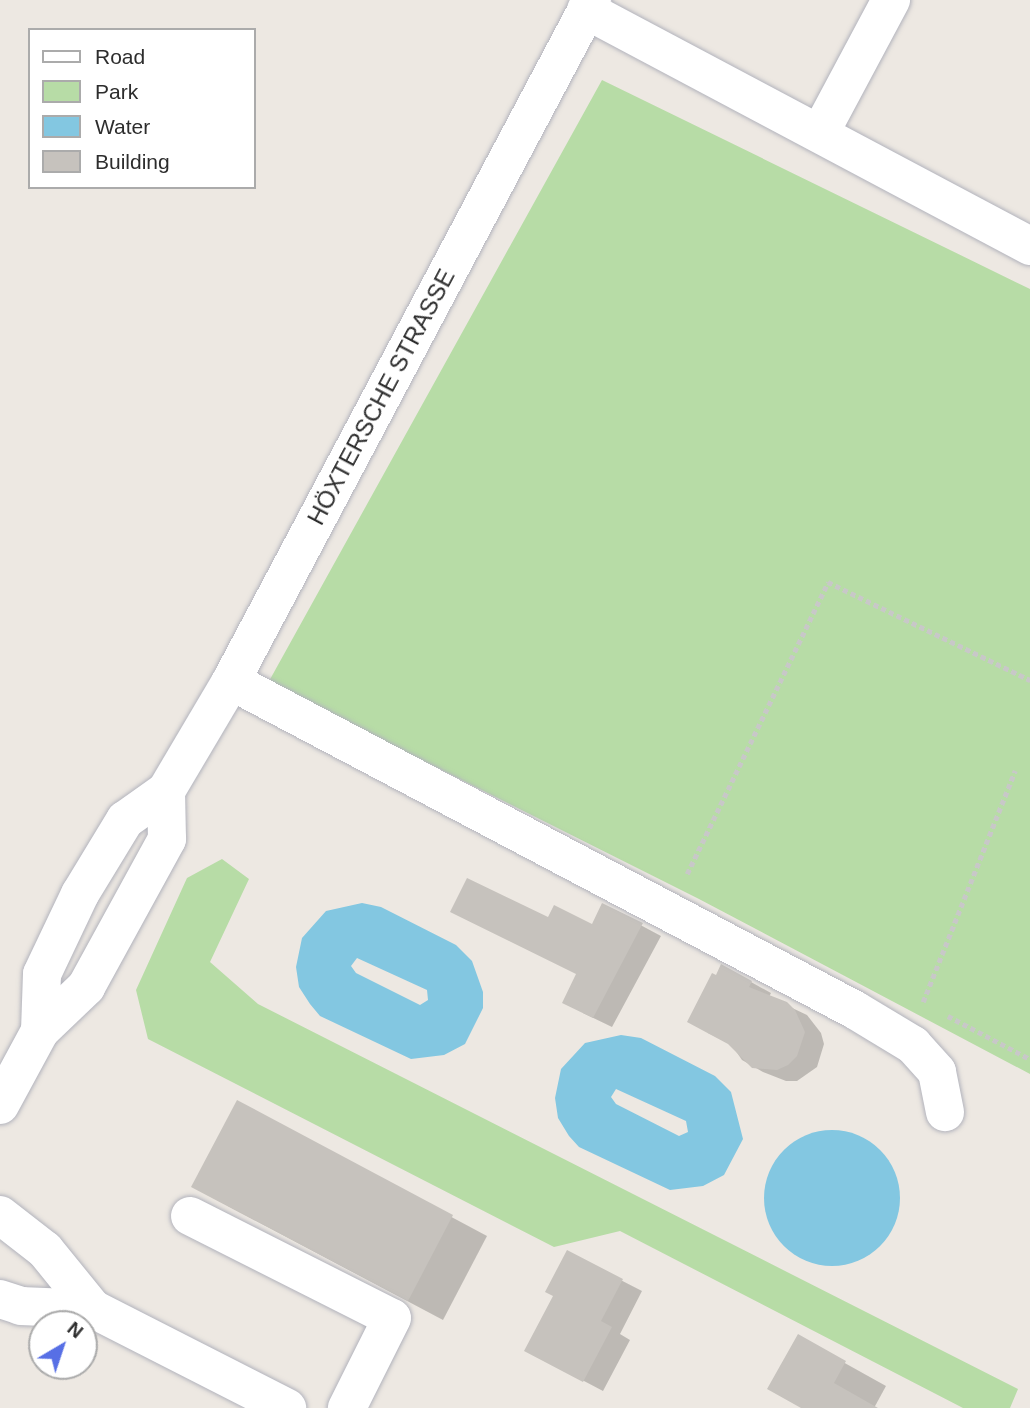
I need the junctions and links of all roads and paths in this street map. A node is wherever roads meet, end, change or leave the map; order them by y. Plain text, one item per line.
1 (891, 0) edge
2 (589, 5) edge
3 (820, 133) junction
4 (1030, 246) edge
5 (1030, 680) edge
6 (231, 681) junction
7 (1015, 771) dead end
8 (166, 792) junction
9 (683, 881) dead end
10 (40, 1031) junction
11 (1030, 1059) edge
12 (0, 1105) edge
13 (946, 1112) dead end
14 (0, 1215) edge
15 (190, 1216) dead end
16 (0, 1299) edge
17 (93, 1309) junction
18 (237, 1396) edge
19 (287, 1408) edge
20 (347, 1408) edge

1 - 3 street
2 - 3 street
2 - 6 street, HÖXTERSCHE STRASSE
3 - 4 street
5 - 9 path
6 - 8 street, HÖXTERSCHE STRASSE
6 - 13 street
7 - 11 path
8 - 10 street, HÖXTERSCHE STRASSE
8 - 10 street, HÖXTERSCHE STRASSE
10 - 12 street, HÖXTERSCHE STRASSE
14 - 17 street
15 - 20 street
16 - 17 street
17 - 18 street
18 - 19 street

